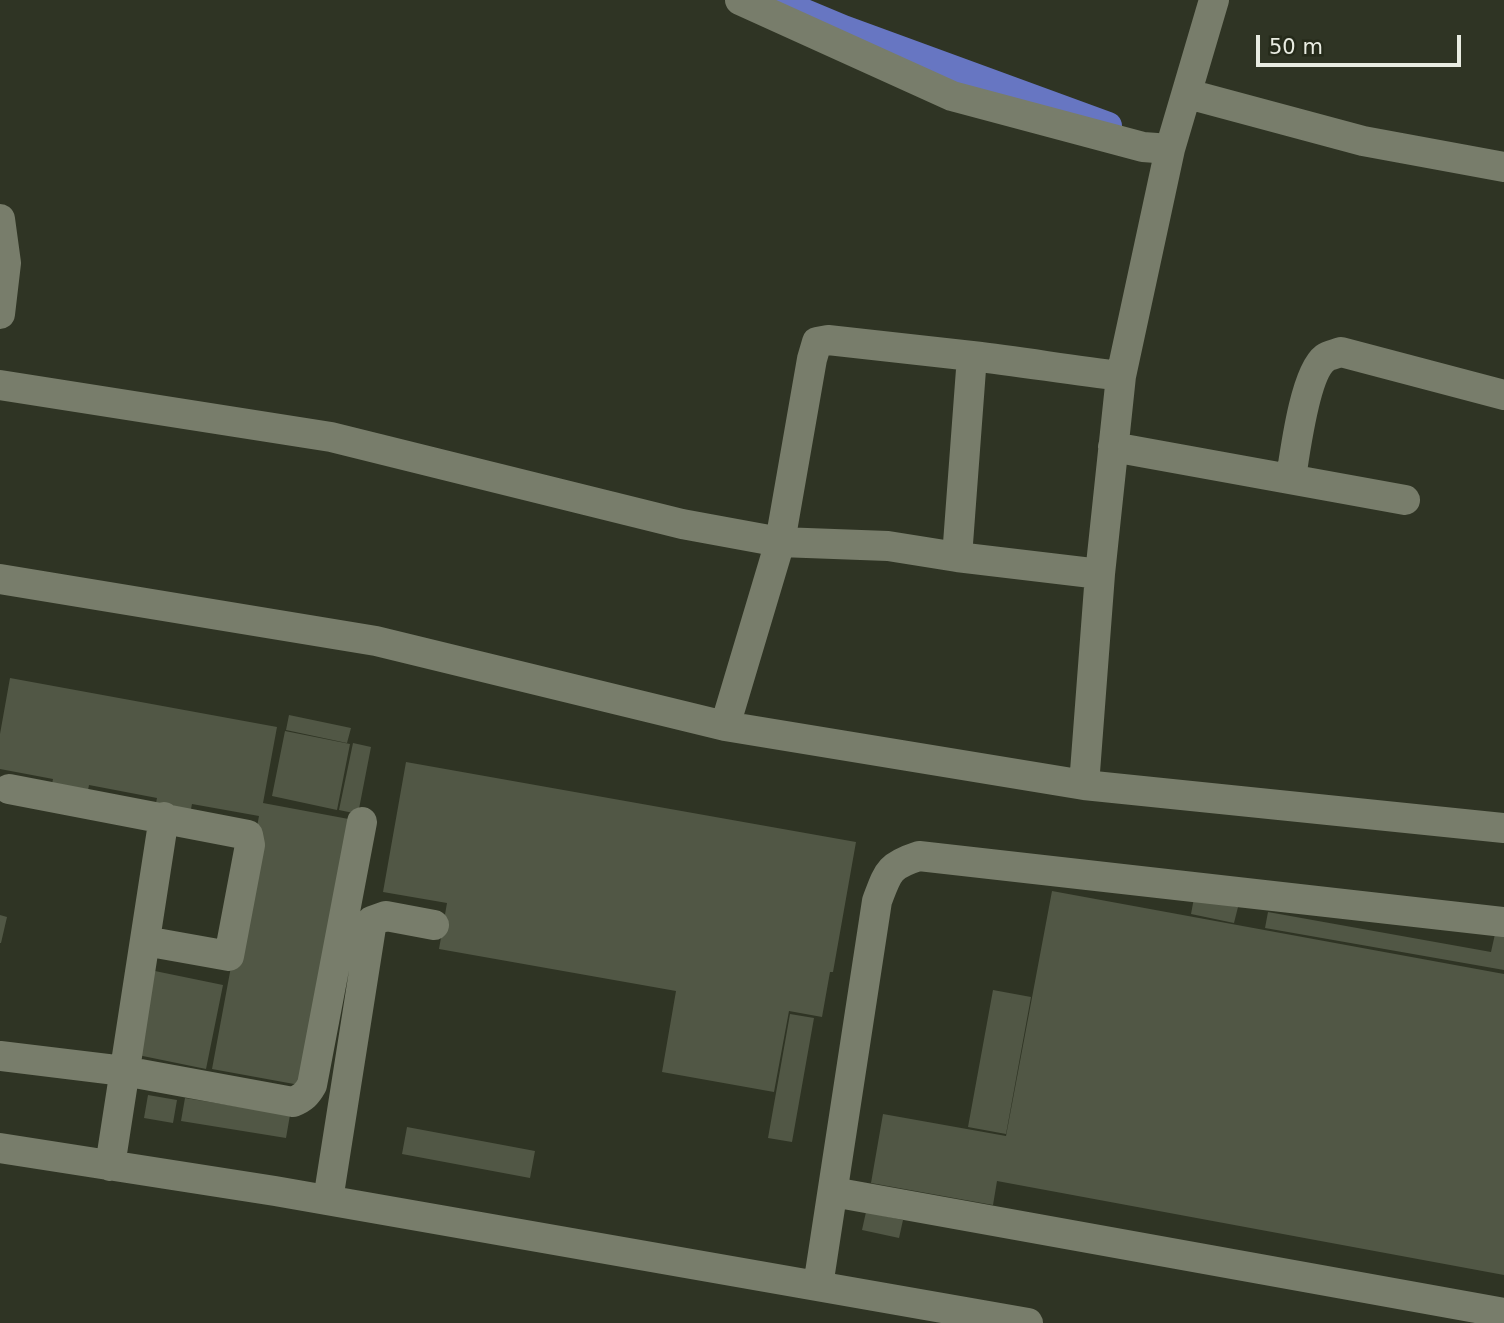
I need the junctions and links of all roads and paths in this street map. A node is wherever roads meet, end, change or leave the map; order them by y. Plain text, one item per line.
1 (740, 0) edge
2 (1214, 0) edge
3 (1188, 94) junction
4 (1170, 149) junction
5 (1504, 167) edge
6 (0, 219) edge
7 (0, 314) edge
8 (972, 356) junction
9 (1121, 376) junction
10 (0, 386) edge
11 (1504, 395) edge
12 (1113, 447) junction
13 (1291, 478) junction
14 (1405, 500) dead end
15 (780, 542) junction
16 (957, 557) junction
17 (1100, 574) junction
18 (0, 579) edge
19 (725, 726) junction
20 (1084, 785) junction
21 (9, 789) dead end
22 (164, 817) junction
23 (1501, 818) edge
24 (362, 822) dead end
25 (1504, 922) edge
26 (434, 925) dead end
27 (145, 941) junction
28 (0, 1056) edge
29 (124, 1071) junction
30 (0, 1148) edge
31 (110, 1166) junction
32 (833, 1192) junction
33 (328, 1200) junction
34 (818, 1286) junction
35 (1504, 1313) edge
36 (1028, 1323) edge

1 - 4 street
2 - 3 street
3 - 4 street
3 - 5 street
4 - 9 street
6 - 7 street
8 - 9 street
8 - 15 street
8 - 16 street
9 - 12 street
10 - 15 street
11 - 13 street
12 - 13 street
12 - 17 street
13 - 14 street
15 - 16 street
15 - 19 street
16 - 17 street
17 - 20 street
18 - 19 street
19 - 20 street
20 - 23 street
21 - 22 street
22 - 27 street
22 - 27 street
24 - 29 street
25 - 32 street
26 - 33 street
27 - 29 street
28 - 29 street
29 - 31 street
30 - 31 street
31 - 33 street
32 - 34 street
32 - 35 street
33 - 34 street
34 - 36 street

